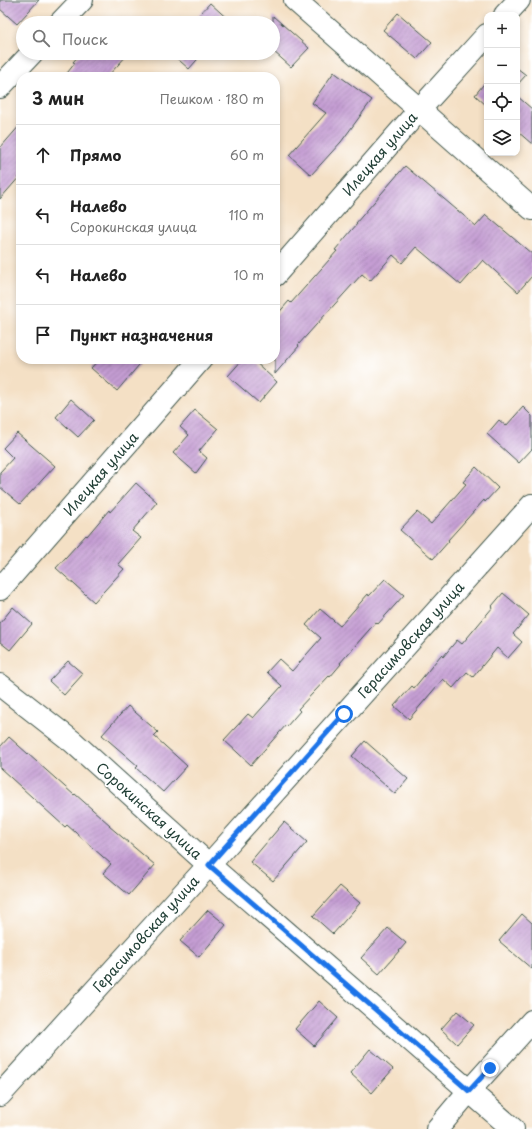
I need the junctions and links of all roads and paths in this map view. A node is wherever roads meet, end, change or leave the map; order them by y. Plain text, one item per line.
1 (82, 0) edge
2 (295, 0) edge
3 (519, 0) edge
4 (508, 12) edge
5 (67, 16) edge
6 (484, 38) edge
7 (25, 60) edge
8 (0, 87) edge
9 (419, 110) junction
10 (532, 209) edge
11 (280, 269) edge
12 (197, 364) edge
13 (532, 505) edge
14 (0, 589) edge
15 (0, 685) edge
16 (209, 865) junction
17 (532, 1021) edge
18 (469, 1091) junction
19 (0, 1096) edge
20 (437, 1129) edge
21 (513, 1129) edge

1 - 5 street
2 - 9 street
3 - 4 street
6 - 9 street, Илецкая улица
7 - 8 street
9 - 10 street
9 - 11 street, Илецкая улица
12 - 14 street, Илецкая улица
13 - 16 street, Герасимовская улица
15 - 16 street, Сорокинская улица
16 - 18 street, Сорокинская улица
16 - 19 street, Герасимовская улица
17 - 18 street
18 - 20 street
18 - 21 street, Сорокинская улица

